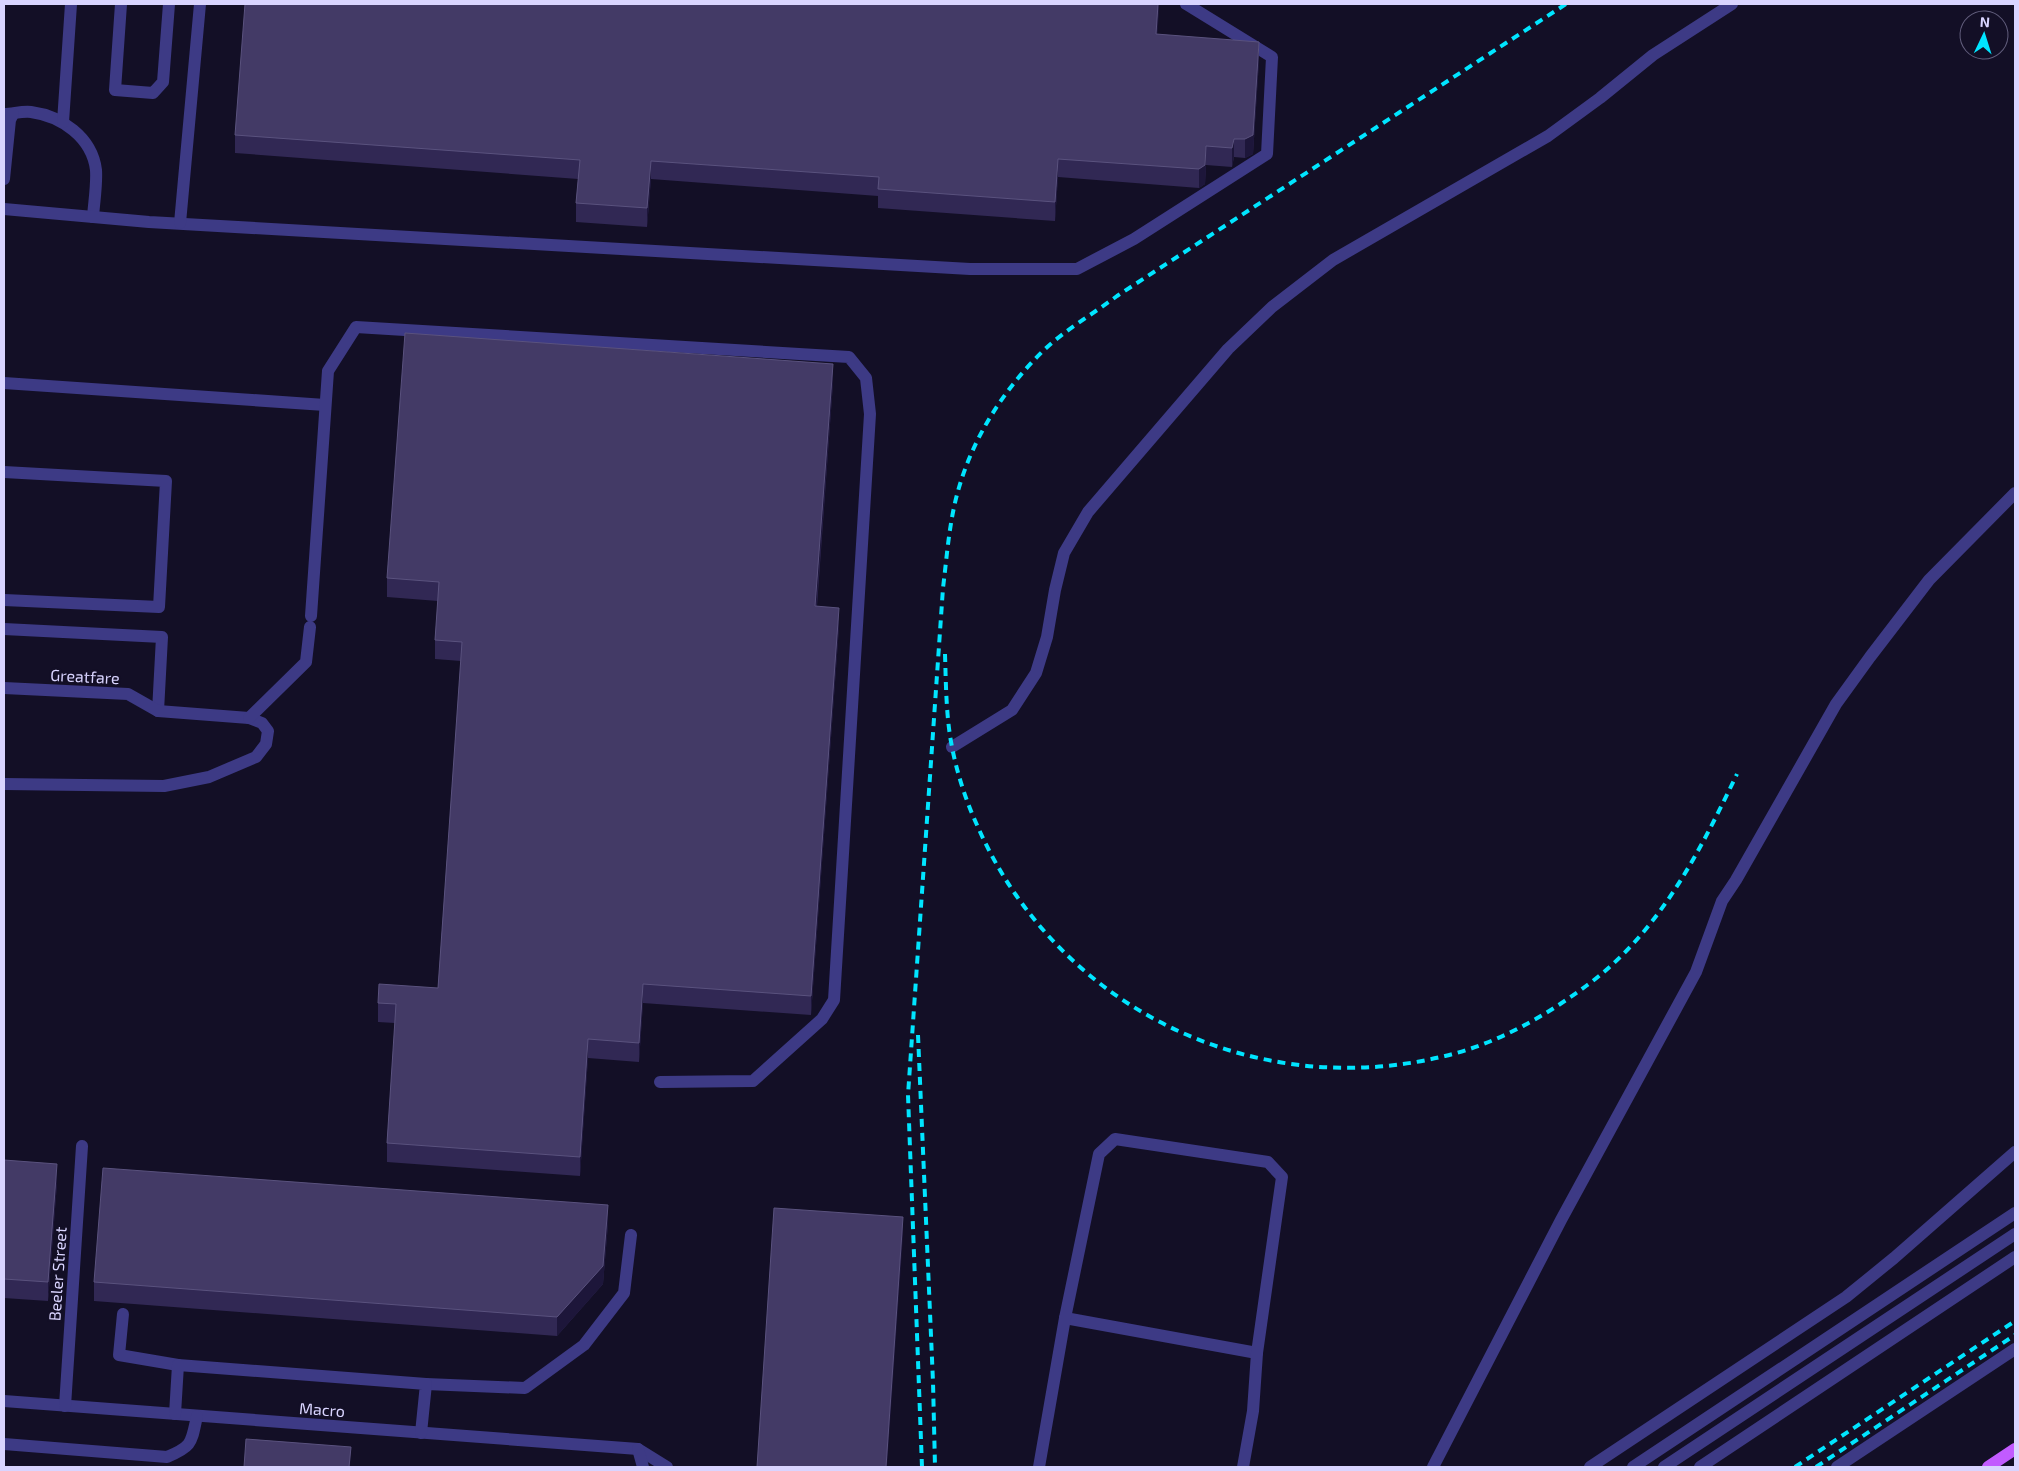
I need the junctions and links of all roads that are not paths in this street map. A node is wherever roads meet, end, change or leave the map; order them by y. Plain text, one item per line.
1 (71, 4) edge
2 (122, 4) edge
3 (169, 4) edge
4 (200, 4) edge
5 (1186, 4) edge
6 (1732, 4) edge
7 (8, 114) edge
8 (63, 122) junction
9 (4, 179) edge
10 (4, 210) edge
11 (93, 217) junction
12 (180, 223) junction
13 (4, 383) edge
14 (326, 405) junction
15 (4, 472) edge
16 (2015, 494) edge
17 (4, 600) edge
18 (4, 629) edge
19 (4, 688) edge
20 (158, 711) junction
21 (249, 718) junction
22 (952, 747) dead end
23 (4, 784) edge
24 (660, 1082) dead end
25 (82, 1146) dead end
26 (2015, 1152) edge
27 (2015, 1213) edge
28 (2015, 1234) edge
29 (631, 1235) dead end
30 (2015, 1258) edge
31 (123, 1314) dead end
32 (1065, 1318) junction
33 (2015, 1349) edge
34 (1258, 1353) junction
35 (178, 1365) junction
36 (426, 1384) junction
37 (4, 1401) edge
38 (65, 1406) junction
39 (175, 1414) junction
40 (197, 1416) junction
41 (1654, 1425) junction
42 (421, 1433) junction
43 (4, 1444) edge
44 (1666, 1445) junction
45 (638, 1449) junction
46 (2015, 1449) edge
47 (643, 1467) edge
48 (667, 1467) edge
49 (1039, 1467) edge
50 (1243, 1467) edge
51 (1433, 1467) edge
52 (1590, 1467) edge
53 (1633, 1467) edge
54 (1664, 1467) edge
55 (1700, 1467) edge
56 (1837, 1467) edge
57 (1988, 1467) edge

1 - 8 street
2 - 3 street
4 - 12 street
5 - 12 street
6 - 22 street
7 - 8 street
7 - 9 street
8 - 11 street
10 - 11 street
11 - 12 street
13 - 14 street
14 - 21 street
14 - 24 street
15 - 17 street
16 - 51 street
18 - 20 street
19 - 20 street, Greatfare
20 - 21 street, Greatfare
21 - 23 street
25 - 38 street, Beeler Street
26 - 41 street
27 - 44 street
28 - 54 street
29 - 36 street
30 - 55 street
31 - 35 street
32 - 34 street
32 - 34 street
32 - 49 street
33 - 56 street
34 - 50 street
35 - 36 street
35 - 39 street
36 - 42 street
37 - 38 street, Macro
38 - 39 street, Macro
39 - 40 street, Macro
40 - 42 street, Macro
40 - 43 street
41 - 44 street
41 - 52 street
42 - 45 street, Macro
44 - 53 street
45 - 47 street
45 - 48 street
46 - 57 main road

